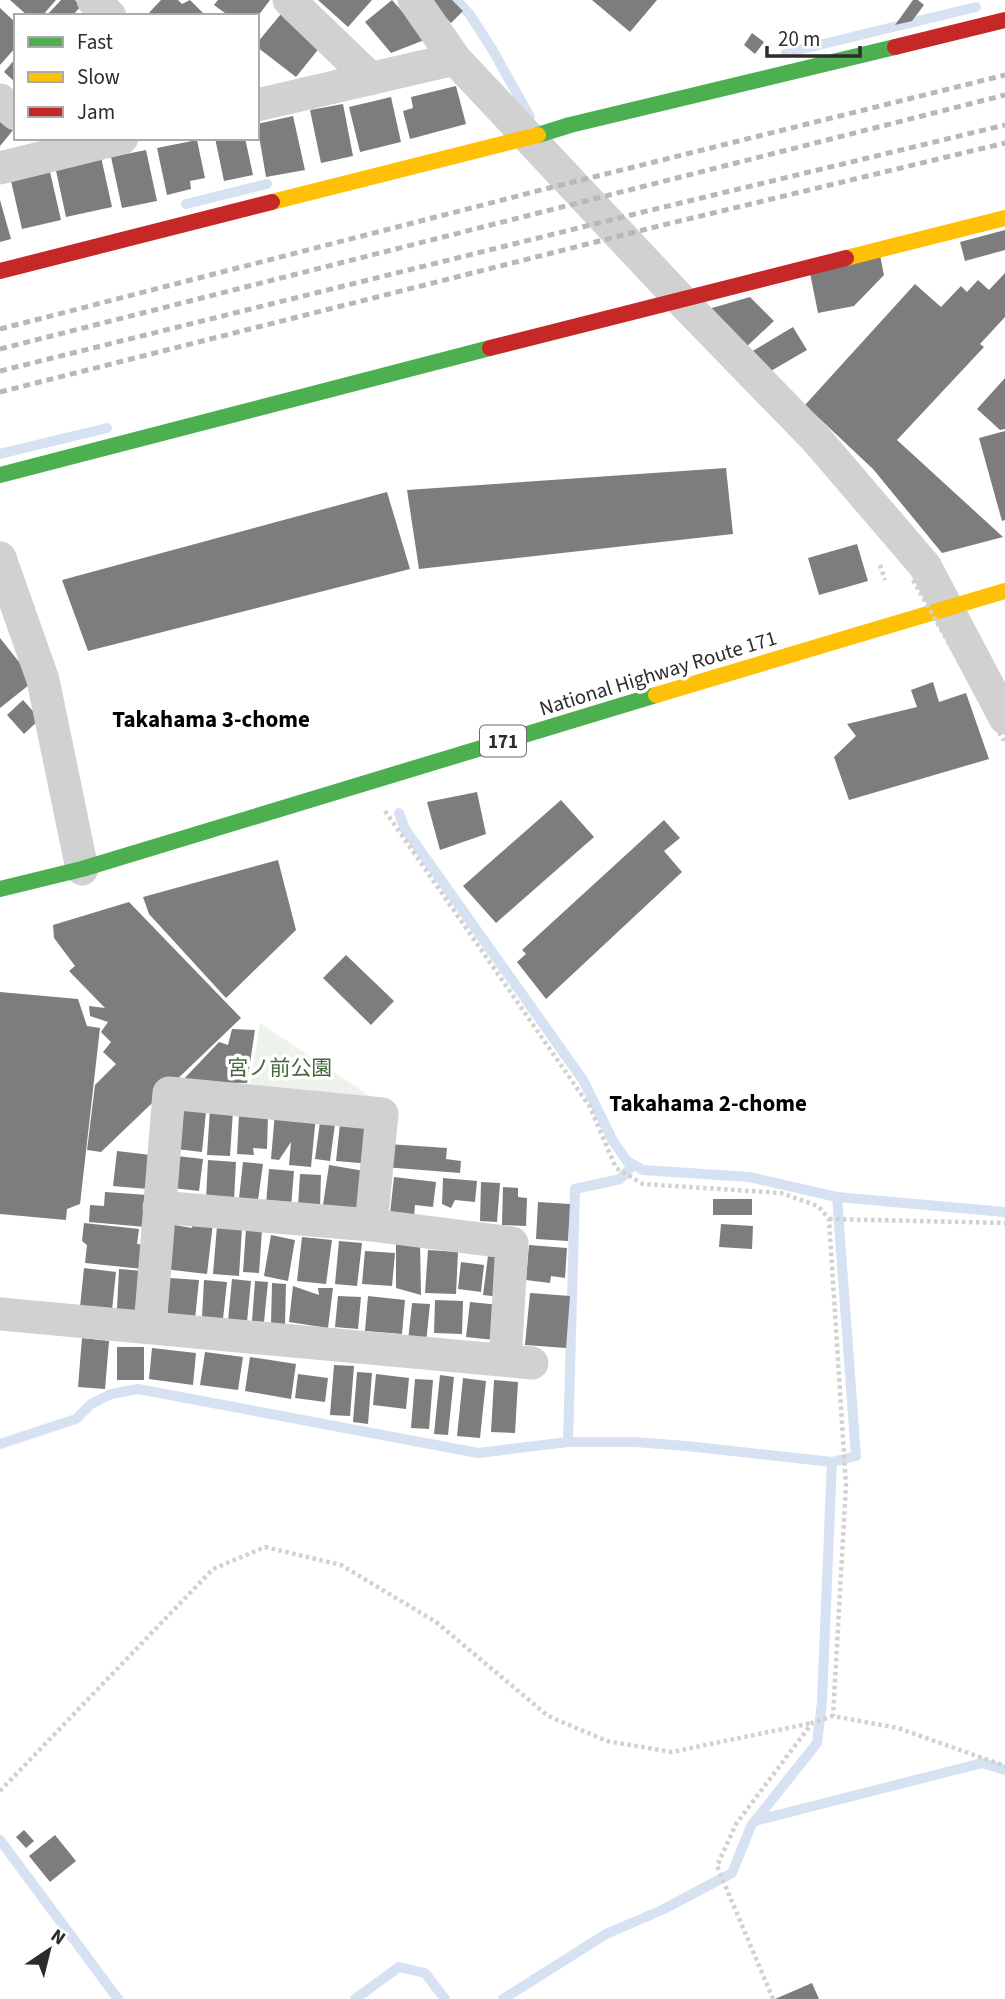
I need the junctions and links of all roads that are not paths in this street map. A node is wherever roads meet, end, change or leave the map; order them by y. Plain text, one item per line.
1 (93, 0) edge
2 (289, 0) edge
3 (414, 0) edge
4 (108, 14) edge
5 (1002, 14) edge
6 (455, 60) junction
7 (371, 79) junction
8 (0, 100) edge
9 (259, 105) edge
10 (14, 112) edge
11 (528, 138) junction
12 (104, 140) edge
13 (50, 146) edge
14 (0, 168) edge
15 (1005, 218) edge
16 (0, 271) edge
17 (671, 289) junction
18 (0, 475) edge
19 (0, 558) edge
20 (1005, 591) edge
21 (948, 608) junction
22 (1005, 718) edge
23 (82, 869) junction
24 (0, 889) edge
25 (159, 1207) junction
26 (371, 1225) junction
27 (0, 1314) edge
28 (150, 1327) junction

1 - 4 street
2 - 7 street
3 - 6 street
5 - 11 main road
6 - 7 street
6 - 11 street
7 - 9 street
8 - 10 street
11 - 16 main road
11 - 17 street
12 - 13 street
13 - 14 street
15 - 17 main road
17 - 18 main road
17 - 21 street
19 - 23 street
20 - 21 main road, National Highway Route 171 / 171
21 - 22 street
21 - 23 main road, National Highway Route 171 / 171
23 - 24 main road, National Highway Route 171 / 171
25 - 26 street
25 - 26 street
25 - 28 street
26 - 28 street
27 - 28 street

